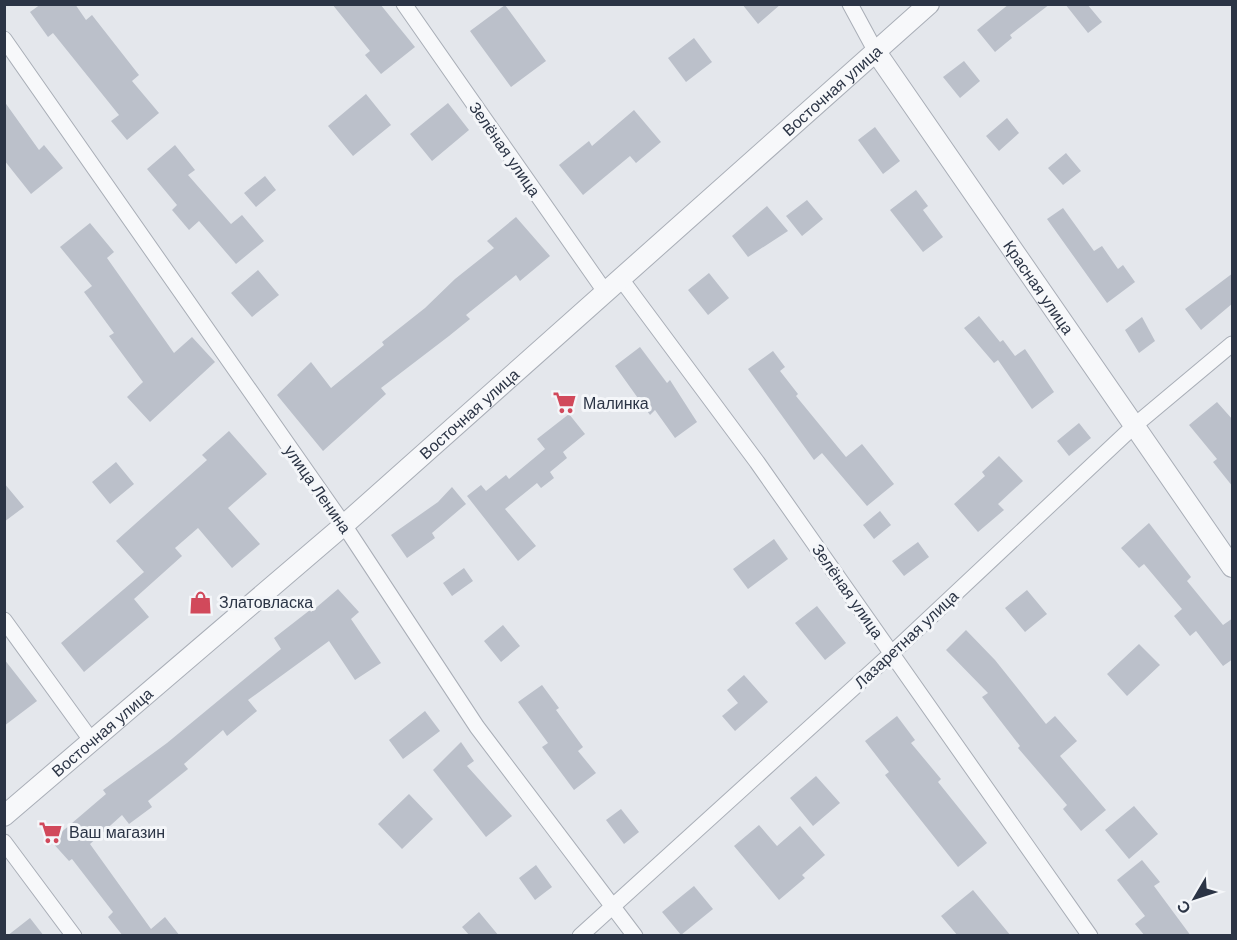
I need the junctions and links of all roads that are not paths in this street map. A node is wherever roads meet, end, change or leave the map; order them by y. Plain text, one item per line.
1 (404, 4) edge
2 (850, 4) edge
3 (929, 4) edge
4 (4, 39) edge
5 (876, 52) junction
6 (621, 279) junction
7 (606, 293) junction
8 (1233, 344) edge
9 (1134, 426) junction
10 (344, 525) junction
11 (1233, 567) edge
12 (4, 620) edge
13 (892, 653) junction
14 (91, 740) junction
15 (4, 816) edge
16 (4, 842) edge
17 (613, 905) junction
18 (74, 936) edge
19 (580, 936) edge
20 (635, 936) edge
21 (1090, 936) edge

1 - 7 street, Зелёная улица
2 - 5 street, Красная улица
3 - 5 street, Восточная улица
4 - 10 street, улица Ленина
5 - 6 street, Восточная улица
5 - 9 street, Красная улица
6 - 7 street, Восточная улица
6 - 13 street, Зелёная улица
7 - 10 street, Восточная улица
8 - 9 street, Лазаретная улица
9 - 11 street, Красная улица
9 - 13 street, Лазаретная улица
10 - 14 street, Восточная улица
10 - 17 street, улица Ленина
12 - 14 street
13 - 17 street, Лазаретная улица
13 - 21 street, Зелёная улица
14 - 15 street, Восточная улица
16 - 18 street
17 - 19 street, Лазаретная улица
17 - 20 street, улица Ленина

